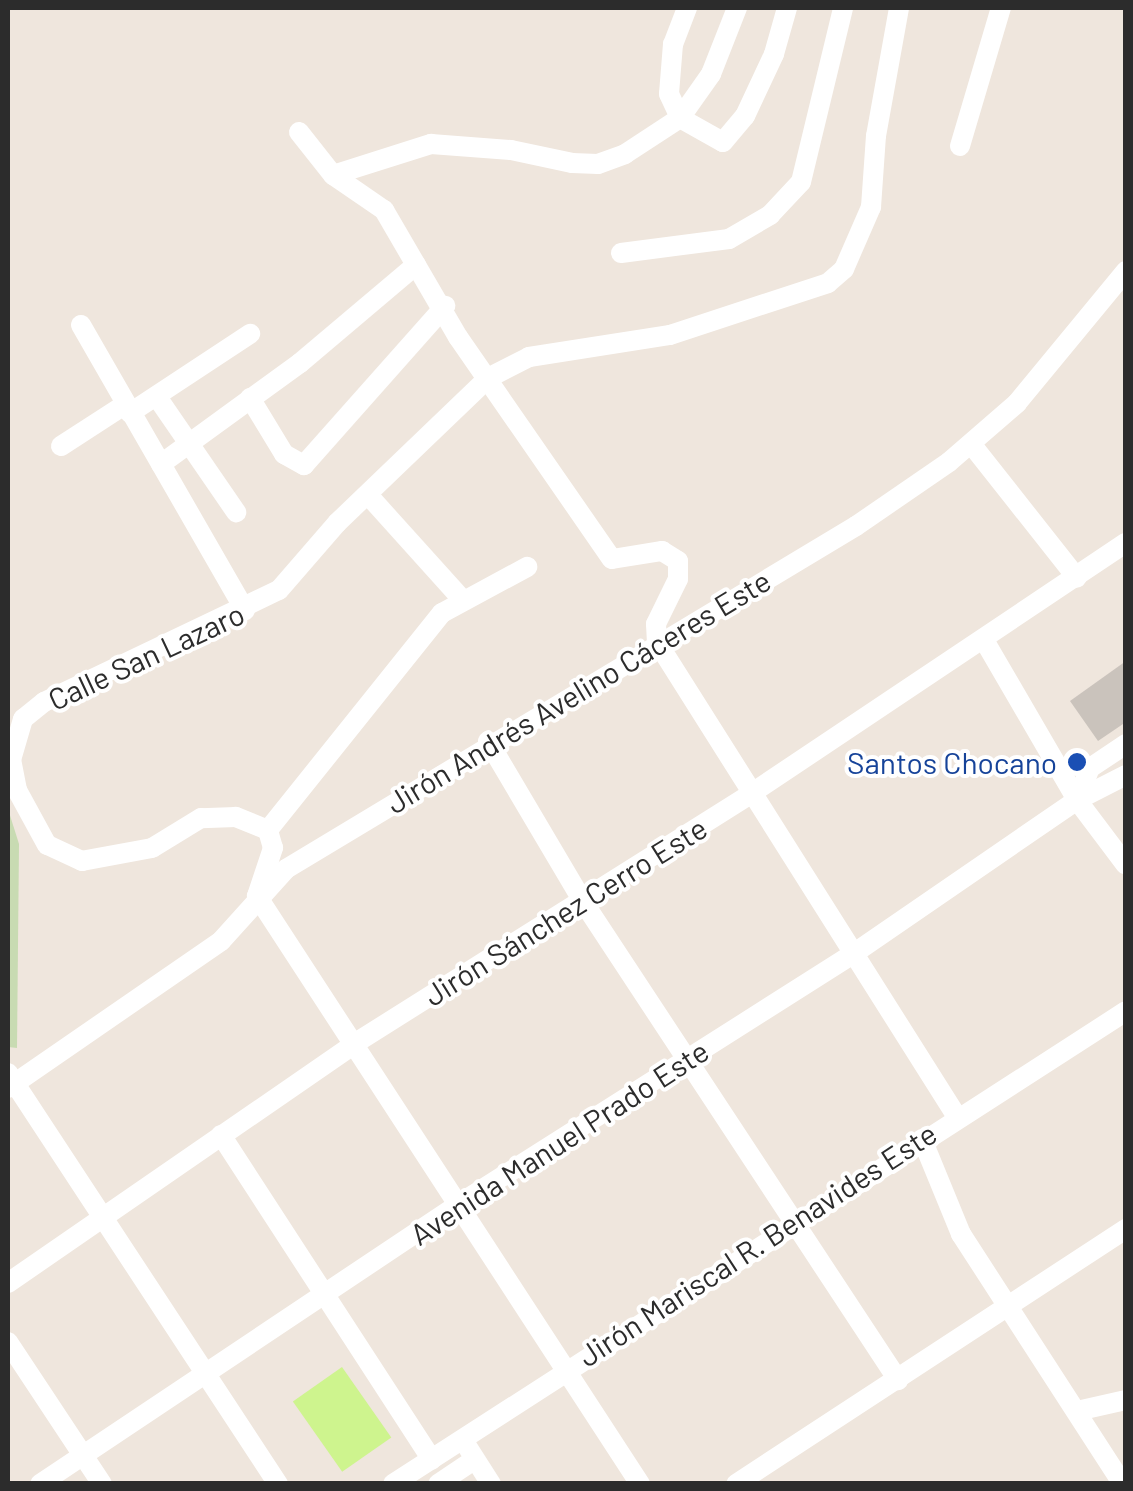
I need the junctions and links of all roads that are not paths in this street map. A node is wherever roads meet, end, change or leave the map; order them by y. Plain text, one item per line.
1 (686, 8) edge
2 (737, 8) edge
3 (788, 8) edge
4 (843, 8) edge
5 (898, 8) edge
6 (1001, 8) edge
7 (680, 118) junction
8 (300, 132) dead end
9 (960, 146) dead end
10 (332, 175) junction
11 (621, 253) dead end
12 (416, 265) junction
13 (1126, 271) edge
14 (445, 306) junction
15 (81, 325) dead end
16 (250, 334) dead end
17 (488, 378) junction
18 (157, 397) junction
19 (250, 398) junction
20 (128, 408) junction
21 (187, 442) junction
22 (972, 445) junction
23 (61, 446) dead end
24 (161, 464) junction
25 (368, 496) junction
26 (236, 512) dead end
27 (1126, 543) edge
28 (526, 567) dead end
29 (1077, 578) junction
30 (461, 598) junction
31 (244, 610) junction
32 (984, 640) junction
33 (657, 642) junction
34 (488, 741) junction
35 (1126, 744) edge
36 (1126, 775) edge
37 (752, 793) junction
38 (1077, 800) junction
39 (268, 830) junction
40 (1126, 865) edge
41 (258, 896) junction
42 (582, 900) junction
43 (853, 954) junction
44 (1126, 1011) edge
45 (357, 1042) junction
46 (686, 1060) junction
47 (10, 1081) edge
48 (957, 1118) junction
49 (221, 1135) junction
50 (922, 1140) junction
51 (459, 1204) junction
52 (102, 1217) junction
53 (792, 1221) junction
54 (1126, 1229) edge
55 (8, 1283) edge
56 (324, 1294) junction
57 (1007, 1304) junction
58 (8, 1342) edge
59 (564, 1367) junction
60 (204, 1376) junction
61 (898, 1380) junction
62 (1126, 1400) edge
63 (1076, 1411) junction
64 (463, 1440) junction
65 (85, 1456) junction
66 (432, 1460) junction
67 (474, 1460) junction
68 (40, 1484) edge
69 (102, 1484) edge
70 (278, 1484) edge
71 (394, 1484) edge
72 (438, 1484) edge
73 (491, 1484) edge
74 (640, 1484) edge
75 (736, 1484) edge
76 (1123, 1484) edge

1 - 7 street
2 - 7 street
3 - 7 street
4 - 11 street
5 - 17 street, Calle San Lazaro
6 - 9 street
7 - 10 street
8 - 10 street
10 - 12 street
12 - 14 street
12 - 19 street
13 - 22 street, Jirón Andrés Avelino Cáceres Este
14 - 17 street
14 - 19 street
15 - 20 street
16 - 18 street
17 - 25 street, Calle San Lazaro
17 - 33 street
18 - 20 street
18 - 21 street
19 - 21 street
20 - 23 street
20 - 24 street
21 - 24 street
21 - 26 street
22 - 29 street
22 - 33 street, Jirón Andrés Avelino Cáceres Este
24 - 31 street
25 - 30 street
25 - 31 street, Calle San Lazaro
27 - 29 street, Jirón Sánchez Cerro Este
28 - 30 street
29 - 32 street, Jirón Sánchez Cerro Este
30 - 39 street
31 - 39 street, Calle San Lazaro
32 - 37 street, Jirón Sánchez Cerro Este
32 - 38 street
33 - 34 street, Jirón Andrés Avelino Cáceres Este
33 - 37 street
34 - 41 street, Jirón Andrés Avelino Cáceres Este
34 - 42 street
35 - 38 street, Avenida Manuel Prado Este
36 - 38 street, Avenida Manuel Prado Este
37 - 42 street, Jirón Sánchez Cerro Este
37 - 43 street
38 - 40 street
38 - 43 street, Avenida Manuel Prado Este
39 - 41 street
41 - 45 street
41 - 47 street, Jirón Andrés Avelino Cáceres Este
42 - 45 street, Jirón Sánchez Cerro Este
42 - 46 street
43 - 46 street, Avenida Manuel Prado Este
43 - 48 street
44 - 48 street, Jirón Mariscal R. Benavides Este
45 - 49 street, Jirón Sánchez Cerro Este
45 - 51 street
46 - 51 street, Avenida Manuel Prado Este
46 - 53 street
47 - 52 street
48 - 50 street, Jirón Mariscal R. Benavides Este
49 - 52 street, Jirón Sánchez Cerro Este
49 - 56 street
50 - 53 street, Jirón Mariscal R. Benavides Este
50 - 57 street
51 - 56 street, Avenida Manuel Prado Este
51 - 59 street
52 - 55 street, Jirón Sánchez Cerro Este
52 - 60 street
53 - 59 street, Jirón Mariscal R. Benavides Este
53 - 61 street
54 - 57 street
56 - 60 street, Avenida Manuel Prado Este
56 - 66 street
57 - 61 street
57 - 63 street
58 - 65 street
59 - 64 street, Jirón Mariscal R. Benavides Este
59 - 74 street
60 - 65 street, Avenida Manuel Prado Este
60 - 70 street
61 - 75 street
62 - 63 street
63 - 76 street
64 - 66 street, Jirón Mariscal R. Benavides Este
64 - 67 street
65 - 68 street, Avenida Manuel Prado Este
65 - 69 street
66 - 71 street, Jirón Mariscal R. Benavides Este
67 - 72 street
67 - 73 street

